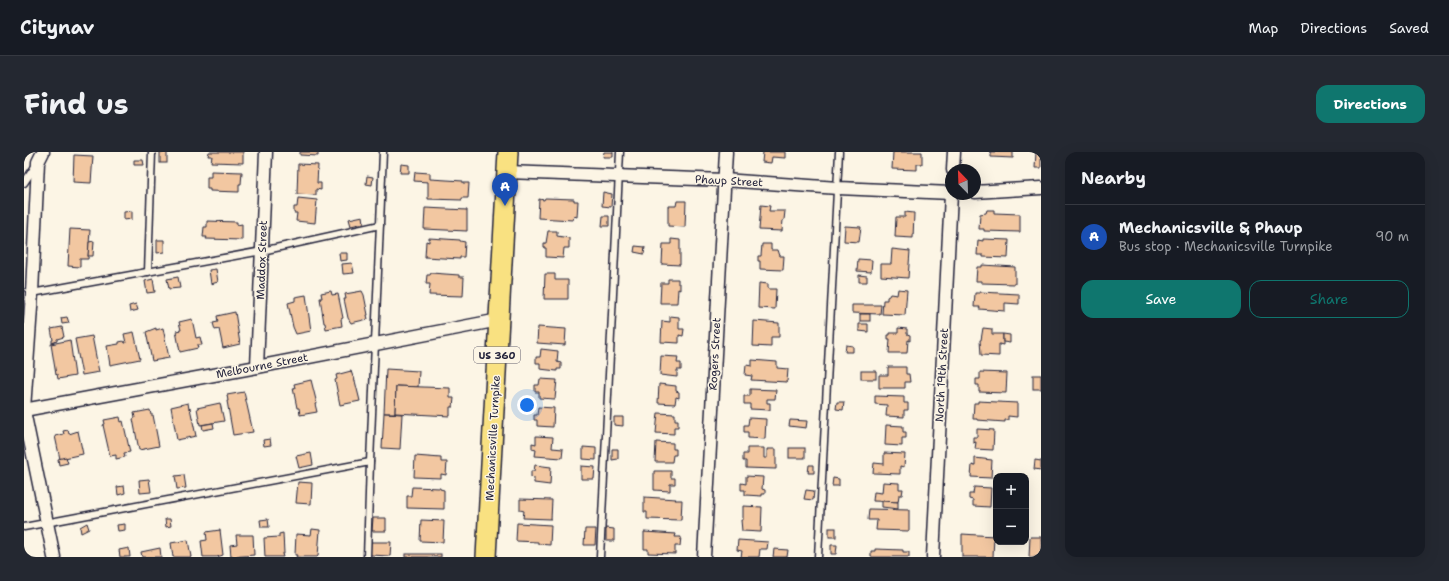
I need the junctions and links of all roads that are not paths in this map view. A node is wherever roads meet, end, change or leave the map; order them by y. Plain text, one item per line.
1 (152, 152) edge
2 (266, 152) edge
3 (383, 152) edge
4 (508, 152) edge
5 (620, 152) edge
6 (726, 152) edge
7 (839, 152) edge
8 (954, 152) edge
9 (40, 157) edge
10 (953, 164) edge
11 (507, 172) junction
12 (619, 176) junction
13 (724, 180) junction
14 (24, 183) edge
15 (838, 188) junction
16 (1041, 188) edge
17 (981, 192) edge
18 (945, 194) edge
19 (951, 200) edge
20 (380, 225) junction
21 (262, 251) junction
22 (148, 272) junction
23 (32, 293) junction
24 (499, 320) junction
25 (375, 344) junction
26 (257, 368) junction
27 (24, 410) edge
28 (370, 462) junction
29 (47, 522) junction
30 (24, 527) edge
31 (54, 557) edge
32 (367, 557) edge
33 (486, 557) edge
34 (600, 557) edge
35 (704, 557) edge
36 (818, 557) edge
37 (933, 557) edge

1 - 22 lane
2 - 21 street, Maddox Street
3 - 20 lane
4 - 11 main road, Mechanicsville Turnpike / US 360
5 - 12 lane
6 - 13 street, Rogers Street
7 - 15 lane
8 - 10 street
9 - 14 lane
9 - 23 street
11 - 12 street, Phaup Street
11 - 24 main road, Mechanicsville Turnpike / US 360
12 - 13 street, Phaup Street
12 - 34 lane
13 - 15 street, Phaup Street
13 - 35 street, Rogers Street
15 - 18 street, Phaup Street
15 - 36 lane
16 - 17 street
19 - 37 street, North 19th Street
20 - 21 lane
20 - 25 lane
21 - 22 lane
21 - 26 street, Maddox Street
22 - 23 lane
23 - 27 street
24 - 25 street, Melbourne Street
24 - 33 main road, Mechanicsville Turnpike / US 360
25 - 26 street, Melbourne Street
25 - 28 lane
26 - 27 street, Melbourne Street
27 - 29 street
28 - 29 lane
28 - 32 lane
29 - 30 lane
29 - 31 street

